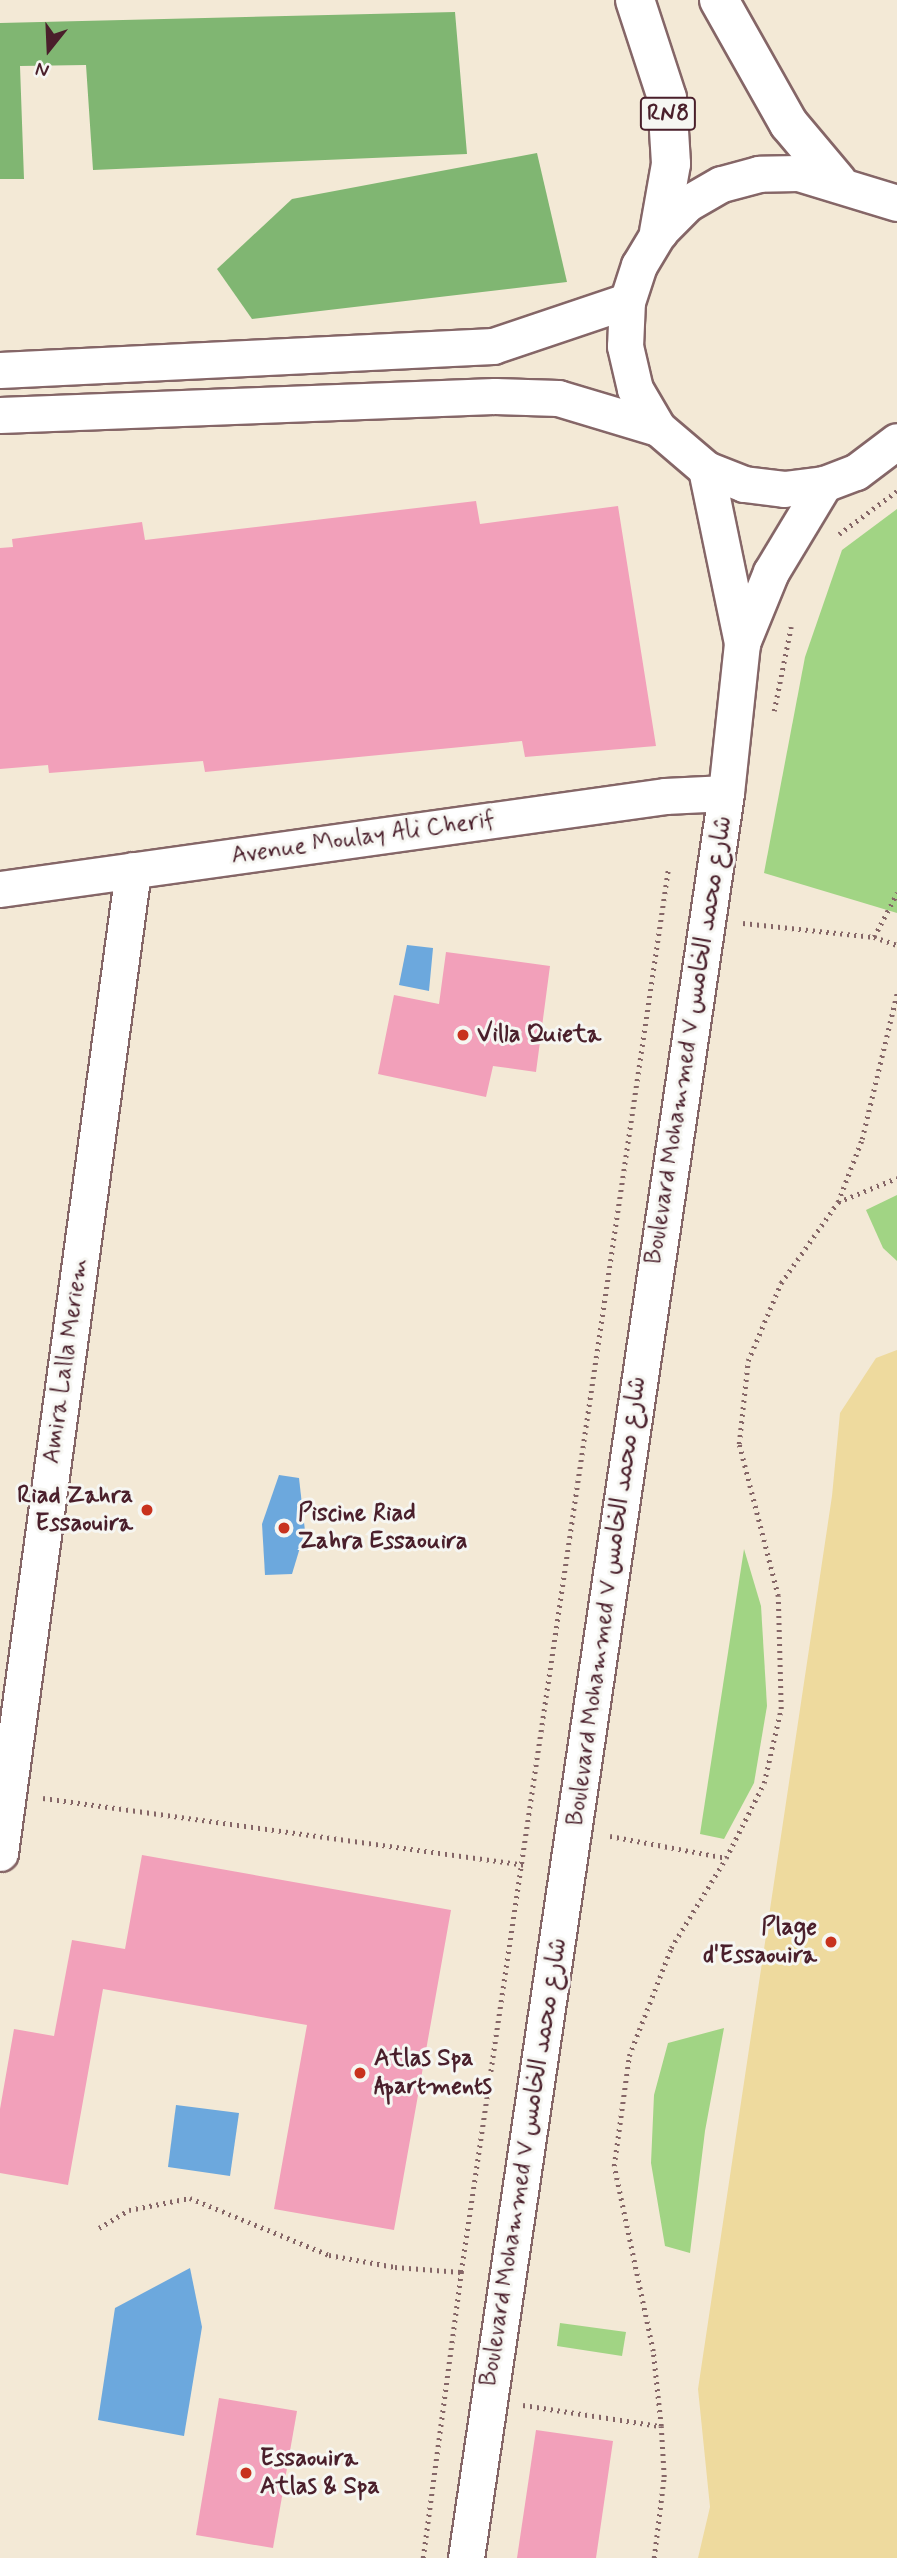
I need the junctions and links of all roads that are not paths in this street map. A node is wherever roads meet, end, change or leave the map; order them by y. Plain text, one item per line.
1 (635, 0) edge
2 (719, 0) edge
3 (867, 193) edge
4 (897, 220) edge
5 (659, 232) junction
6 (627, 301) junction
7 (0, 370) edge
8 (0, 415) edge
9 (658, 428) junction
10 (897, 441) edge
11 (706, 469) junction
12 (824, 484) junction
13 (742, 643) junction
14 (726, 793) junction
15 (132, 870) junction
16 (0, 889) edge
17 (7, 1752) edge
18 (0, 1853) edge
19 (466, 2558) edge

1 - 5 highway, RN8
2 - 3 highway, RN8
3 - 4 street, RN8
3 - 5 street, RN8
5 - 6 street, RN8
6 - 7 street
6 - 9 street, RN8
8 - 9 street
9 - 11 street, RN8
10 - 12 street, RN8
11 - 12 street, RN8
11 - 13 street
12 - 13 street
13 - 14 street, Boulevard Mohammed V شارع محمد الخامس
14 - 15 street, Avenue Moulay Ali Cherif
14 - 19 street, Boulevard Mohammed V شارع محمد الخامس
15 - 16 street, Avenue Moulay Ali Cherif
15 - 17 street, Amira Lalla Meriem
17 - 18 street, Amira Lalla Meriem

